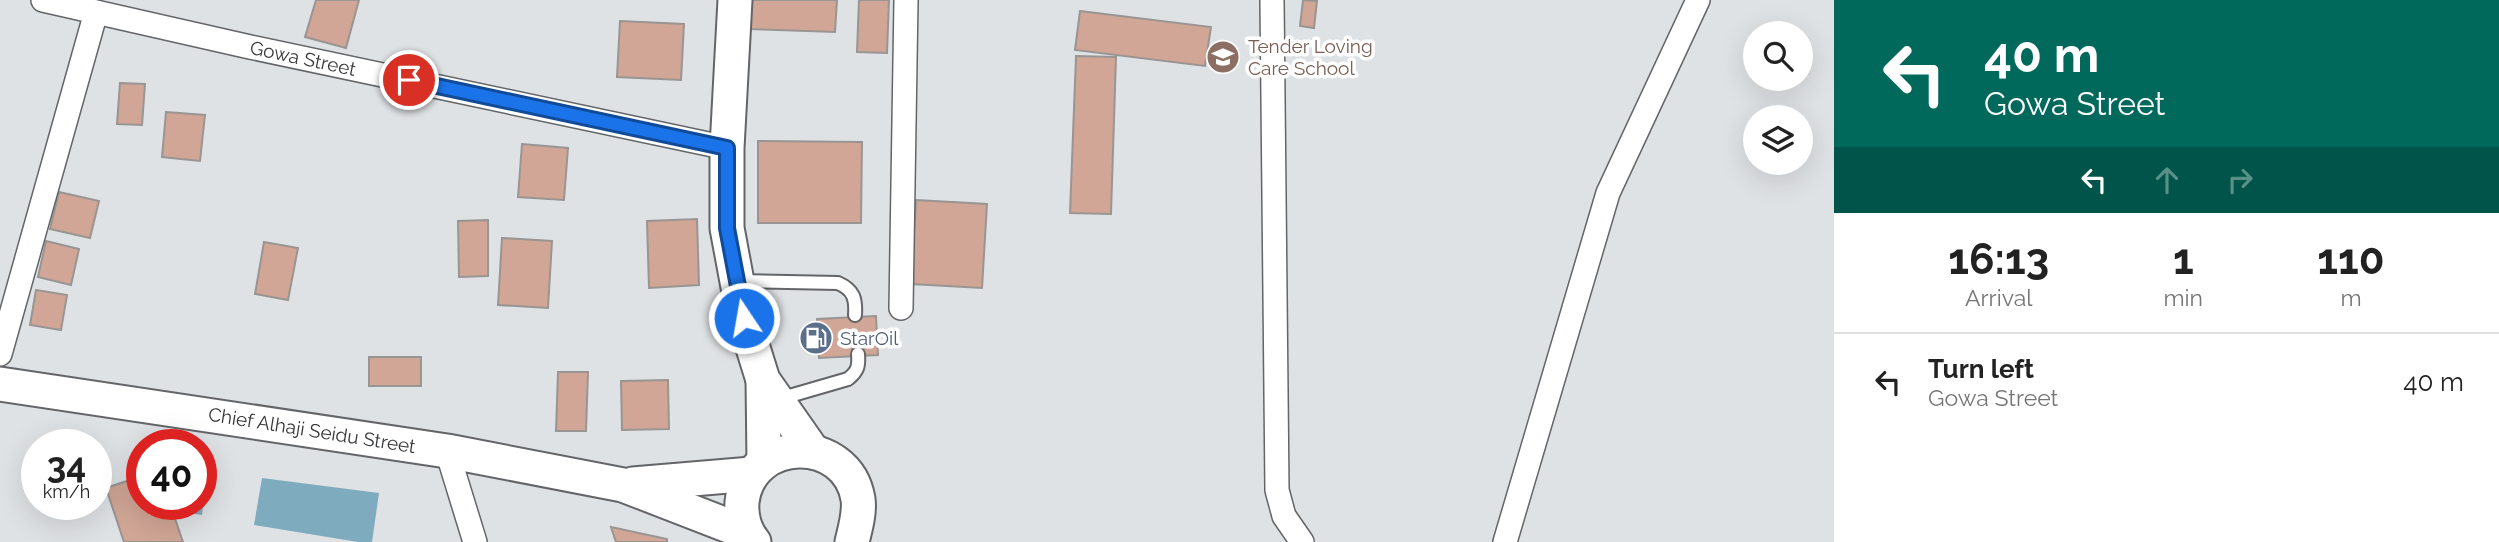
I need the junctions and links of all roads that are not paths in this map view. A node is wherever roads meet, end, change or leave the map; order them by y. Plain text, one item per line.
1 (43, 0) edge
2 (735, 0) edge
3 (906, 0) edge
4 (1271, 0) edge
5 (1698, 0) edge
6 (96, 12) junction
7 (727, 148) junction
8 (737, 281) junction
9 (901, 308) dead end
10 (855, 315) dead end
11 (0, 354) edge
12 (858, 354) dead end
13 (0, 384) edge
14 (769, 390) junction
15 (812, 450) junction
16 (447, 451) junction
17 (758, 468) junction
18 (623, 485) junction
19 (750, 537) edge
20 (475, 542) edge
21 (852, 542) edge
22 (1302, 542) edge
23 (1505, 542) edge

1 - 6 street, Gowa Street
2 - 7 main road
3 - 9 street
4 - 22 street
5 - 23 street
6 - 7 street, Gowa Street
6 - 11 street
7 - 8 main road
8 - 10 lane
8 - 14 main road
12 - 14 lane
13 - 16 main road, Chief Alhaji Seidu Street
14 - 15 main road
14 - 17 main road
15 - 17 main road, Chief Alhaji Seidu Street
15 - 21 main road
16 - 18 main road, Chief Alhaji Seidu Street
16 - 20 street
17 - 18 main road, Chief Alhaji Seidu Street
17 - 19 main road
18 - 19 main road, Chief Alhaji Seidu Street

